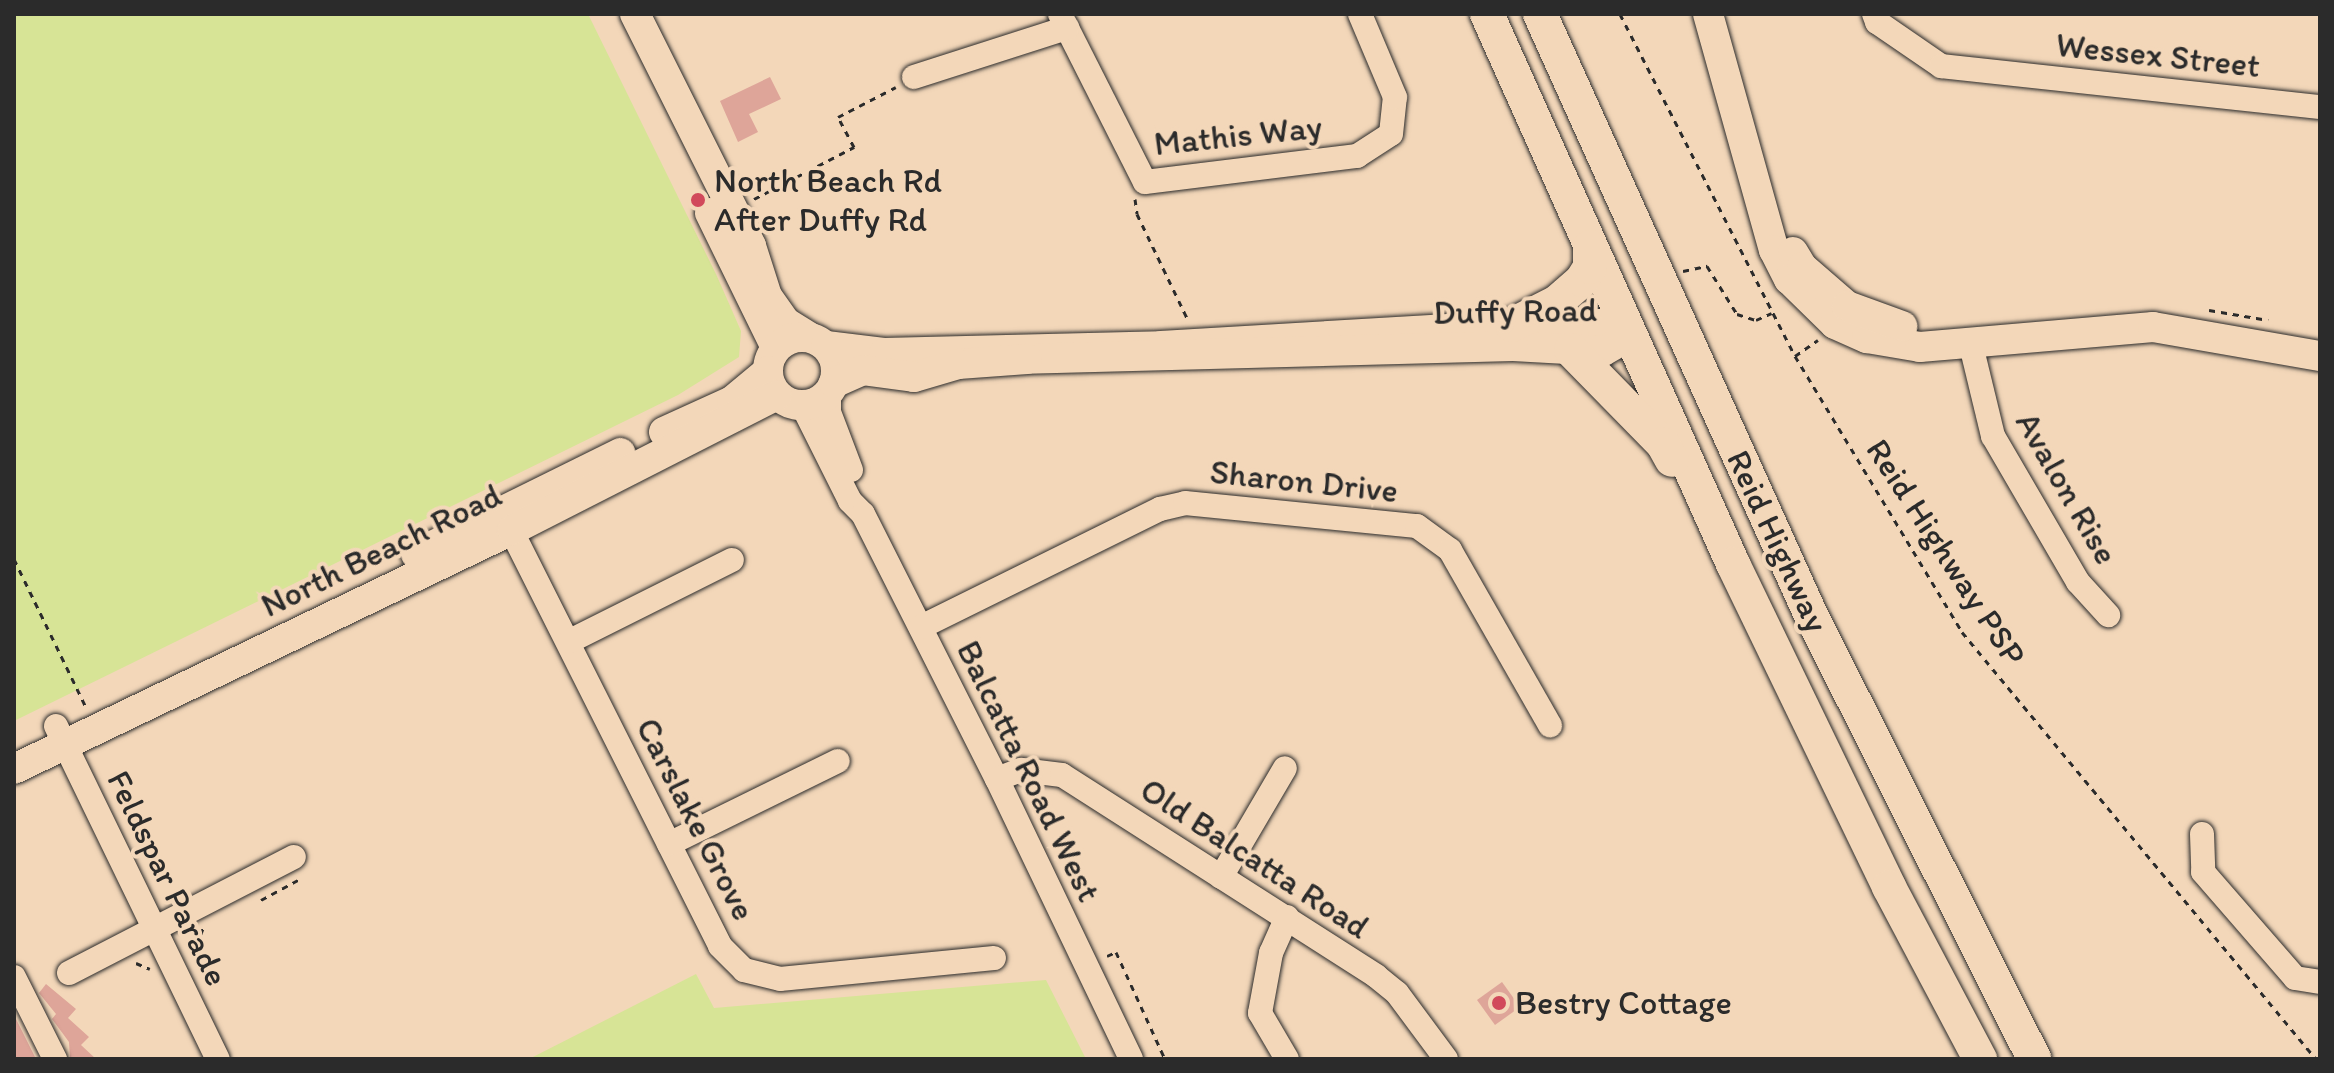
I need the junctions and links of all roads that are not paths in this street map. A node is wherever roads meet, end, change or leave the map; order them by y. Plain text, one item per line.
1 (613, 14) edge
2 (635, 14) edge
3 (1360, 14) edge
4 (1487, 14) edge
5 (1540, 14) edge
6 (1708, 14) edge
7 (1874, 14) edge
8 (1063, 21) edge
9 (914, 77) road end
10 (2320, 107) edge
11 (1756, 188) junction
12 (1590, 247) junction
13 (1655, 268) junction
14 (1512, 325) junction
15 (1631, 335) junction
16 (817, 341) junction
17 (1970, 341) junction
18 (1571, 350) junction
19 (2320, 356) edge
20 (781, 380) junction
21 (1704, 383) junction
22 (832, 387) junction
23 (863, 514) junction
24 (507, 521) junction
25 (732, 560) dead end
26 (1733, 564) junction
27 (2108, 615) dead end
28 (921, 627) junction
29 (570, 641) junction
30 (1550, 725) dead end
31 (61, 735) junction
32 (14, 747) edge
33 (838, 761) dead end
34 (1285, 768) dead end
35 (14, 769) edge
36 (997, 779) junction
37 (2202, 834) dead end
38 (669, 844) junction
39 (294, 857) road end
40 (1221, 877) junction
41 (1287, 917) junction
42 (155, 930) junction
43 (994, 958) dead end
44 (69, 973) dead end
45 (14, 977) edge
46 (2320, 982) edge
47 (55, 1059) edge
48 (218, 1059) edge
49 (1131, 1059) edge
50 (1287, 1059) edge
51 (1446, 1059) edge
52 (1980, 1059) edge
53 (2034, 1059) edge

1 - 20 main road
2 - 16 main road
3 - 8 street, Mathis Way
4 - 12 highway, Reid Highway
5 - 13 highway, Reid Highway
6 - 11 main road
7 - 10 street, Wessex Street
8 - 9 street
11 - 17 main road
11 - 17 main road
12 - 14 highway
12 - 15 highway, Reid Highway
13 - 15 highway
13 - 21 highway, Reid Highway
14 - 15 main road, Duffy Road
14 - 16 main road, Duffy Road
15 - 18 main road, Duffy Road
15 - 21 highway
15 - 26 highway, Reid Highway
16 - 20 main road
16 - 22 main road
17 - 19 main road
17 - 27 street, Avalon Rise
18 - 22 main road, Duffy Road
18 - 26 highway
20 - 22 main road, Duffy Road
20 - 23 street, Balcatta Road West
20 - 24 main road, North Beach Road
21 - 53 highway, Reid Highway
22 - 23 street, Balcatta Road West
23 - 28 street, Balcatta Road West
24 - 29 street, Carslake Grove
24 - 31 main road, North Beach Road
24 - 31 main road, North Beach Road
25 - 29 street
26 - 52 highway, Reid Highway
28 - 30 street, Sharon Drive
28 - 36 street, Balcatta Road West
29 - 38 street, Carslake Grove
31 - 32 main road, North Beach Road
31 - 35 main road, North Beach Road
31 - 42 street, Feldspar Parade
33 - 38 street
34 - 40 street
36 - 40 street, Old Balcatta Road
36 - 49 street, Balcatta Road West
37 - 46 street
38 - 43 street, Carslake Grove
39 - 42 street
40 - 41 street, Old Balcatta Road
41 - 50 street
41 - 51 street, Old Balcatta Road
42 - 44 street
42 - 48 street, Feldspar Parade
45 - 47 street

